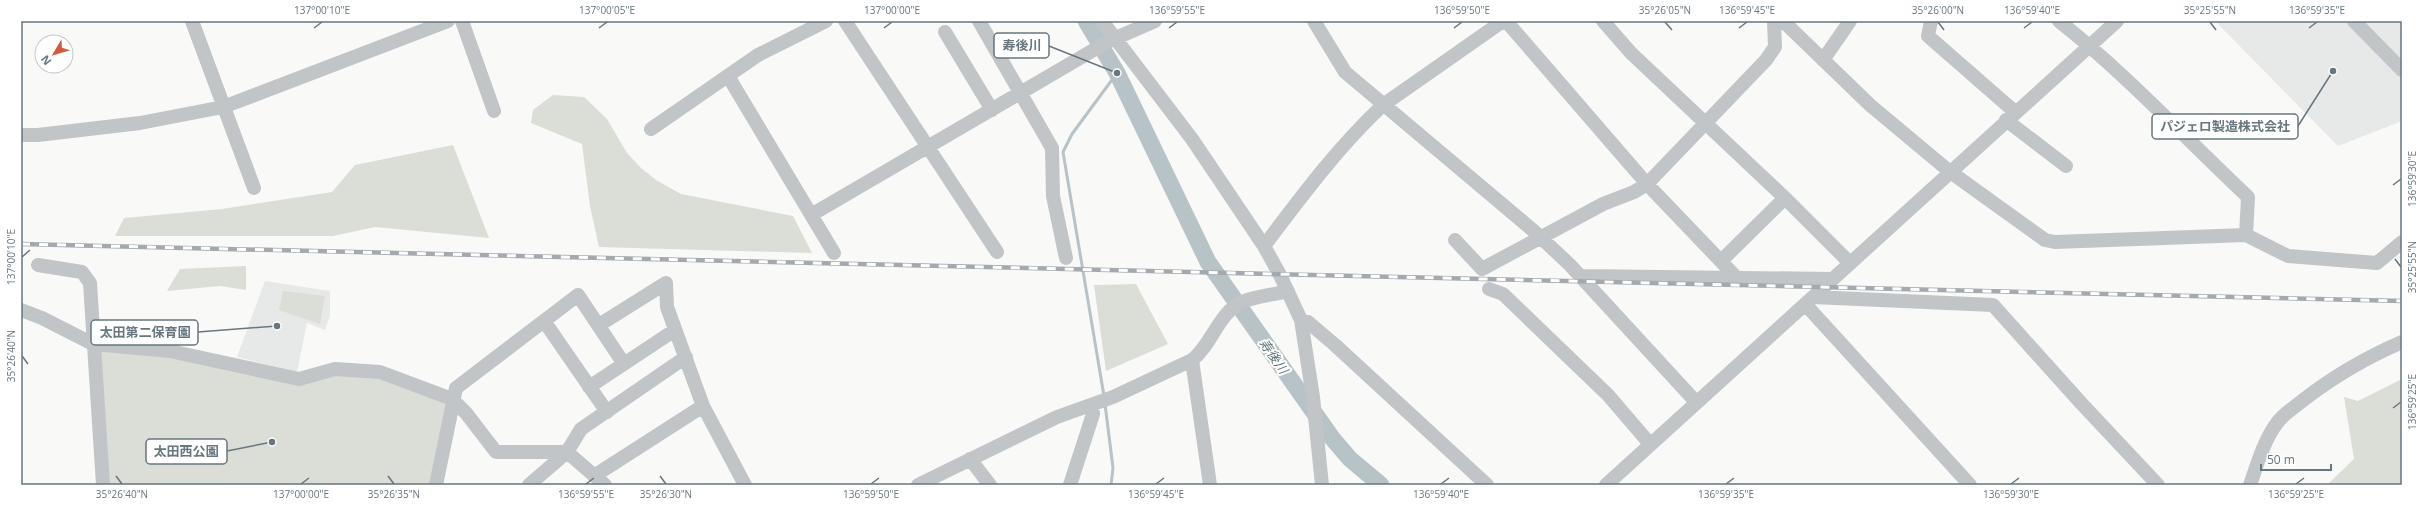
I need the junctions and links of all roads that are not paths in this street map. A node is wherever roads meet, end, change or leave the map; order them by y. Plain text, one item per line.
1 (192, 21) edge
2 (448, 21) edge
3 (462, 21) edge
4 (826, 21) edge
5 (845, 21) edge
6 (979, 21) edge
7 (1102, 21) edge
8 (1155, 21) edge
9 (1314, 21) edge
10 (1502, 21) edge
11 (1506, 21) edge
12 (1603, 21) edge
13 (1774, 21) edge
14 (1783, 21) edge
15 (1850, 21) edge
16 (1931, 21) edge
17 (2059, 21) edge
18 (2117, 21) edge
19 (2354, 21) edge
20 (945, 32) dead end
21 (1112, 40) junction
22 (2090, 46) junction
23 (1824, 60) junction
24 (2402, 70) edge
25 (728, 76) junction
26 (1022, 92) junction
27 (1383, 106) junction
28 (224, 107) junction
29 (992, 110) junction
30 (494, 111) dead end
31 (2011, 116) junction
32 (1706, 122) junction
33 (650, 129) dead end
34 (21, 135) edge
35 (928, 147) junction
36 (2066, 166) dead end
37 (1949, 172) junction
38 (1647, 184) junction
39 (254, 188) dead end
40 (1786, 198) junction
41 (811, 215) junction
42 (2246, 235) junction
43 (1539, 237) junction
44 (1455, 240) dead end
45 (2402, 242) edge
46 (1264, 246) junction
47 (997, 252) dead end
48 (834, 253) dead end
49 (1066, 258) dead end
50 (1721, 261) junction
51 (1850, 263) junction
52 (38, 265) dead end
53 (1581, 276) junction
54 (1735, 276) junction
55 (1832, 279) junction
56 (1489, 289) dead end
57 (1288, 291) junction
58 (1809, 300) junction
59 (21, 310) edge
60 (1301, 320) junction
61 (544, 321) junction
62 (599, 325) junction
63 (675, 330) junction
64 (2402, 342) edge
65 (93, 344) junction
66 (686, 357) junction
67 (1192, 360) junction
68 (624, 364) junction
69 (589, 387) junction
70 (452, 399) junction
71 (1099, 402) junction
72 (1696, 402) junction
73 (703, 406) junction
74 (606, 412) junction
75 (1650, 444) junction
76 (567, 452) junction
77 (970, 459) junction
78 (600, 480) edge
79 (103, 485) edge
80 (436, 485) edge
81 (529, 485) edge
82 (745, 485) edge
83 (919, 485) edge
84 (990, 485) edge
85 (1070, 485) edge
86 (1210, 485) edge
87 (1322, 485) edge
88 (1487, 485) edge
89 (1606, 485) edge
90 (1970, 485) edge
91 (2158, 485) edge
92 (2250, 485) edge

1 - 28 street
2 - 28 street
3 - 30 street
4 - 25 street
5 - 35 street
6 - 26 street
7 - 21 street
8 - 21 street
9 - 27 street
10 - 27 street
11 - 38 street
12 - 32 street
13 - 32 street
14 - 23 street
15 - 23 street
16 - 31 street
17 - 22 street
18 - 22 street
19 - 24 street
20 - 29 street
21 - 26 street
21 - 46 street
22 - 31 street
22 - 42 street
23 - 37 street
25 - 33 street
25 - 41 street
26 - 29 street
26 - 49 street
27 - 43 street
27 - 46 street
28 - 34 street
28 - 39 street
29 - 35 street
31 - 36 street
31 - 37 street
32 - 38 street
32 - 40 street
35 - 41 street
35 - 47 street
37 - 42 street
37 - 51 street
38 - 43 street
38 - 50 street
40 - 50 street
40 - 51 street
41 - 48 street
42 - 45 street
43 - 44 street
43 - 53 street
46 - 57 street
50 - 54 street
51 - 55 street
52 - 65 street
53 - 54 street
53 - 72 street
54 - 55 street
55 - 58 street
56 - 75 street
57 - 60 street
57 - 67 street
58 - 72 street
58 - 90 street
58 - 91 street
59 - 65 street
60 - 87 street
60 - 88 street
61 - 62 street
61 - 69 street
61 - 70 street
62 - 63 street
62 - 68 street
63 - 66 street
63 - 68 street
64 - 92 street
65 - 70 street
65 - 79 street
66 - 73 street
66 - 74 street
67 - 71 street
67 - 86 street
68 - 69 street
69 - 74 street
70 - 76 street
70 - 80 street
71 - 77 street
71 - 85 street
72 - 75 street
73 - 78 street
73 - 82 street
74 - 76 street
75 - 89 street
76 - 78 street
76 - 81 street
77 - 83 street
77 - 84 street

